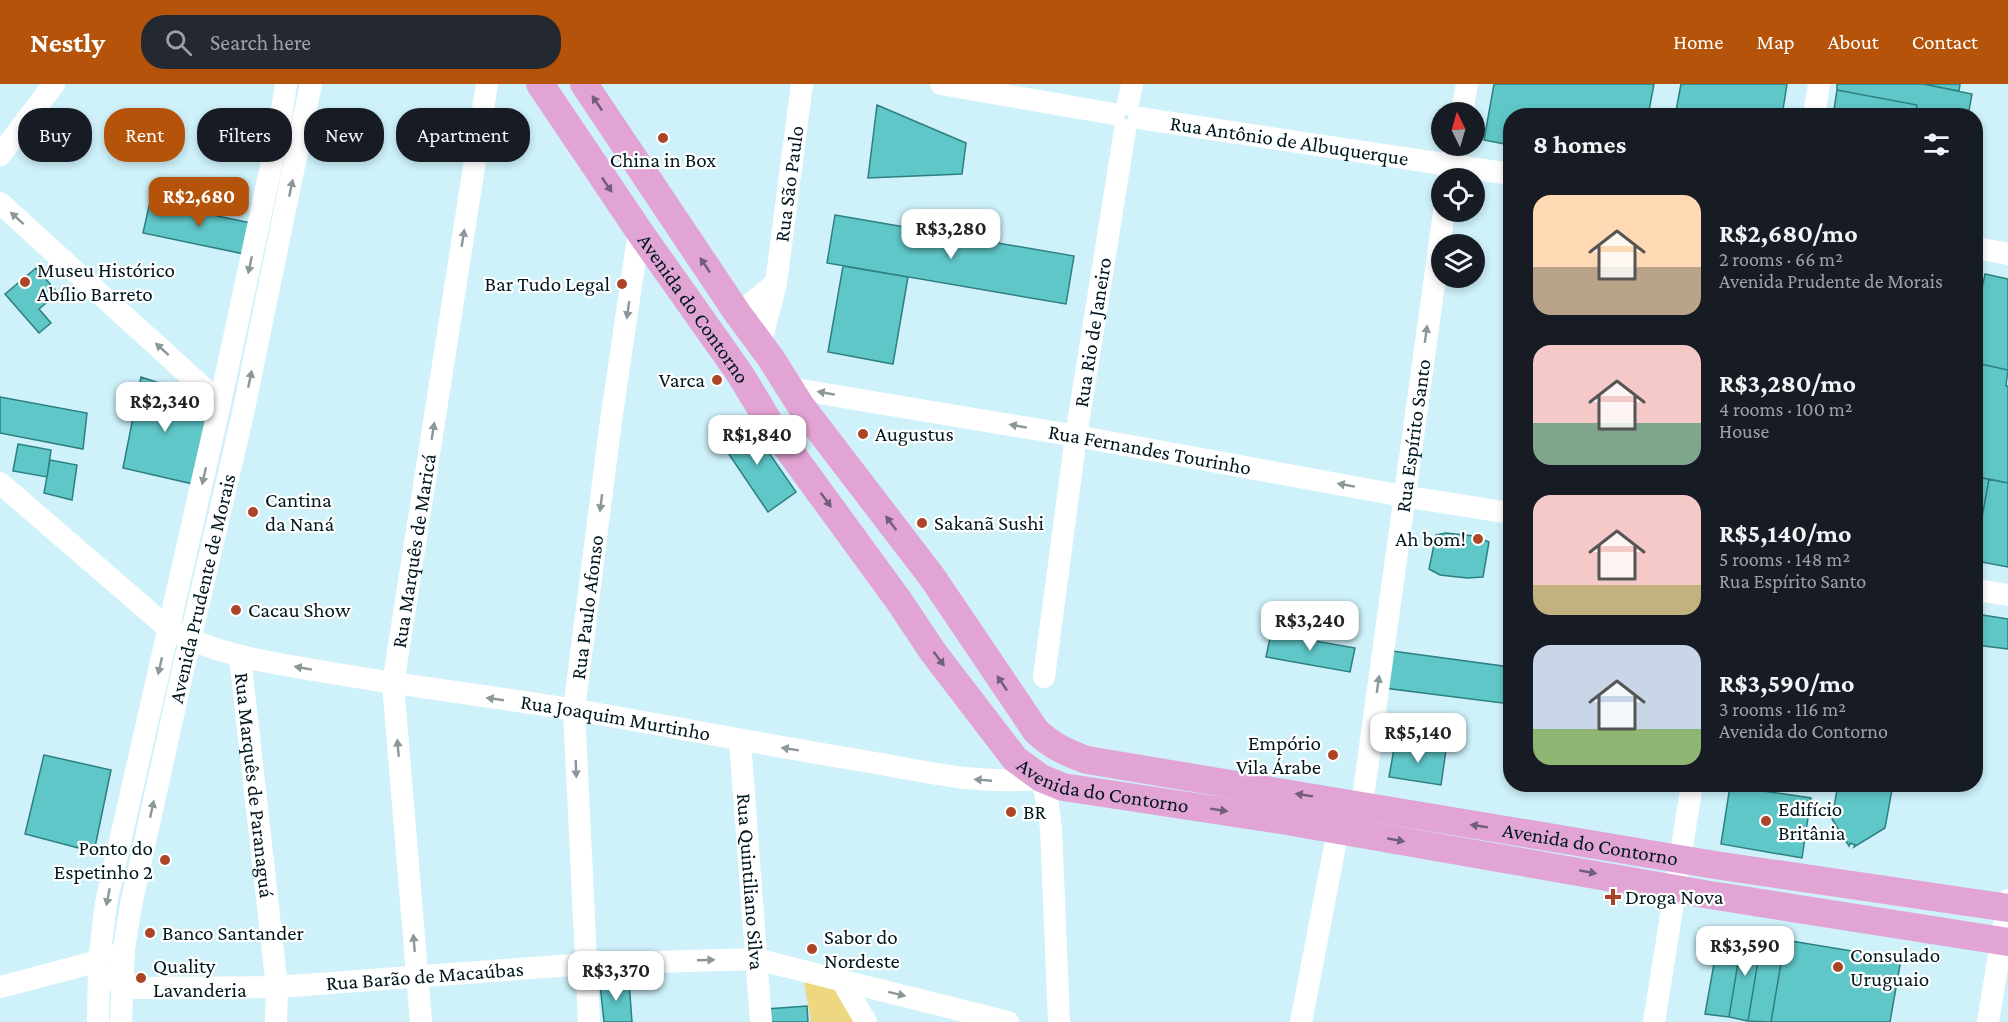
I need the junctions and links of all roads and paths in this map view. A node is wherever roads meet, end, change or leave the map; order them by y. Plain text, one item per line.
1 (54, 84) edge
2 (286, 84) edge
3 (311, 84) edge
4 (488, 84) edge
5 (540, 84) edge
6 (584, 84) edge
7 (802, 84) edge
8 (940, 84) edge
9 (1467, 84) edge
10 (1819, 84) edge
11 (1464, 102) edge
12 (1815, 108) edge
13 (1128, 110) edge
14 (0, 155) edge
15 (1451, 163) edge
16 (1503, 173) edge
17 (0, 203) edge
18 (1443, 222) edge
19 (639, 231) junction
20 (1983, 249) edge
21 (2008, 254) edge
22 (776, 284) junction
23 (738, 314) junction
24 (760, 345) junction
25 (789, 388) junction
26 (220, 403) junction
27 (1076, 436) junction
28 (0, 483) edge
29 (1403, 496) junction
30 (1503, 512) edge
31 (1983, 591) edge
32 (2008, 595) edge
33 (168, 628) junction
34 (190, 640) junction
35 (240, 657) junction
36 (1044, 677) dead end
37 (393, 684) junction
38 (574, 710) junction
39 (740, 741) junction
40 (1087, 760) junction
41 (1041, 778) junction
42 (1691, 792) edge
43 (1362, 805) junction
44 (1338, 830) junction
45 (1682, 859) junction
46 (1676, 888) junction
47 (2008, 905) edge
48 (2005, 942) edge
49 (124, 949) junction
50 (756, 959) junction
51 (99, 961) junction
52 (585, 964) junction
53 (417, 978) junction
54 (842, 980) junction
55 (0, 987) edge
56 (277, 987) junction
57 (122, 988) junction
58 (98, 1022) edge
59 (121, 1022) edge
60 (276, 1022) edge
61 (421, 1022) edge
62 (589, 1022) edge
63 (761, 1022) edge
64 (866, 1022) edge
65 (1008, 1022) edge
66 (1059, 1022) edge
67 (1301, 1022) edge
68 (1654, 1022) edge
69 (1988, 1022) edge

1 - 14 street
2 -> 26 street, Avenida Prudente de Morais
34 -> 3 street, Avenida Prudente de Morais
37 -> 4 street, Rua Marquês de Maricá
5 -> 19 main road, Avenida do Contorno
23 -> 6 main road, Avenida do Contorno
7 - 22 street, Rua São Paulo
8 - 13 street, Rua Antônio de Albuquerque
9 - 11 street
10 - 12 street
13 - 15 street, Rua Antônio de Albuquerque
13 - 27 street, Rua Rio de Janeiro
15 - 16 street, Rua Antônio de Albuquerque
26 -> 17 street
29 -> 18 street, Rua Espírito Santo
19 -> 38 street, Rua Paulo Afonso
19 -> 41 main road, Avenida do Contorno
20 - 21 street
22 - 23 street
22 - 24 street, Rua São Paulo
23 - 24 main road, Avenida do Contorno
24 - 25 main road, Avenida do Contorno
27 -> 25 street, Rua Fernandes Tourinho
40 -> 25 main road, Avenida do Contorno
26 -> 33 street, Avenida Prudente de Morais
29 -> 27 street, Rua Fernandes Tourinho
27 - 36 street, Rua Rio de Janeiro
28 - 33 street, Rua Joaquim Murtinho
29 - 30 street, Rua Fernandes Tourinho
43 -> 29 street, Rua Espírito Santo
31 - 32 street
33 - 34 street, Rua Joaquim Murtinho
33 -> 51 street, Avenida Prudente de Morais
34 - 35 street, Rua Joaquim Murtinho
49 -> 34 street, Avenida Prudente de Morais
37 -> 35 street, Rua Joaquim Murtinho
35 - 56 street, Rua Marquês de Paranaguá
38 -> 37 street, Rua Joaquim Murtinho
53 -> 37 street, Rua Marquês de Maricá
38 - 39 street, Rua Joaquim Murtinho
38 -> 52 street, Rua Paulo Afonso
41 -> 39 street, Rua Joaquim Murtinho
39 - 50 street, Rua Quintiliano Silva
40 - 41 main road
43 -> 40 main road, Avenida do Contorno
41 -> 44 main road, Avenida do Contorno
41 - 66 street
42 - 45 street
43 - 44 street
45 -> 43 main road, Avenida do Contorno
44 -> 46 main road, Avenida do Contorno
44 - 67 street
45 - 46 street
45 - 47 main road, Avenida do Contorno
46 - 48 main road, Avenida do Contorno
46 - 68 street
47 - 48 street
48 - 69 street
49 - 51 street
49 - 57 street, Avenida Prudente de Morais
52 -> 50 street, Rua Barão de Macaúbas
50 - 54 street, Rua Barão de Macaúbas
50 - 63 street, Rua Quintiliano Silva
51 - 55 street
51 - 57 street
51 - 58 street, Avenida Prudente de Morais
52 - 53 street, Rua Barão de Macaúbas
52 - 62 street, Rua Paulo Afonso
53 - 56 street, Rua Barão de Macaúbas
53 - 61 street, Rua Marquês de Maricá
54 - 64 street
54 -> 65 street, Rua Barão de Macaúbas
56 - 57 street, Rua Barão de Macaúbas
56 - 60 street, Rua Marquês de Paranaguá
57 - 59 street, Avenida Prudente de Morais

